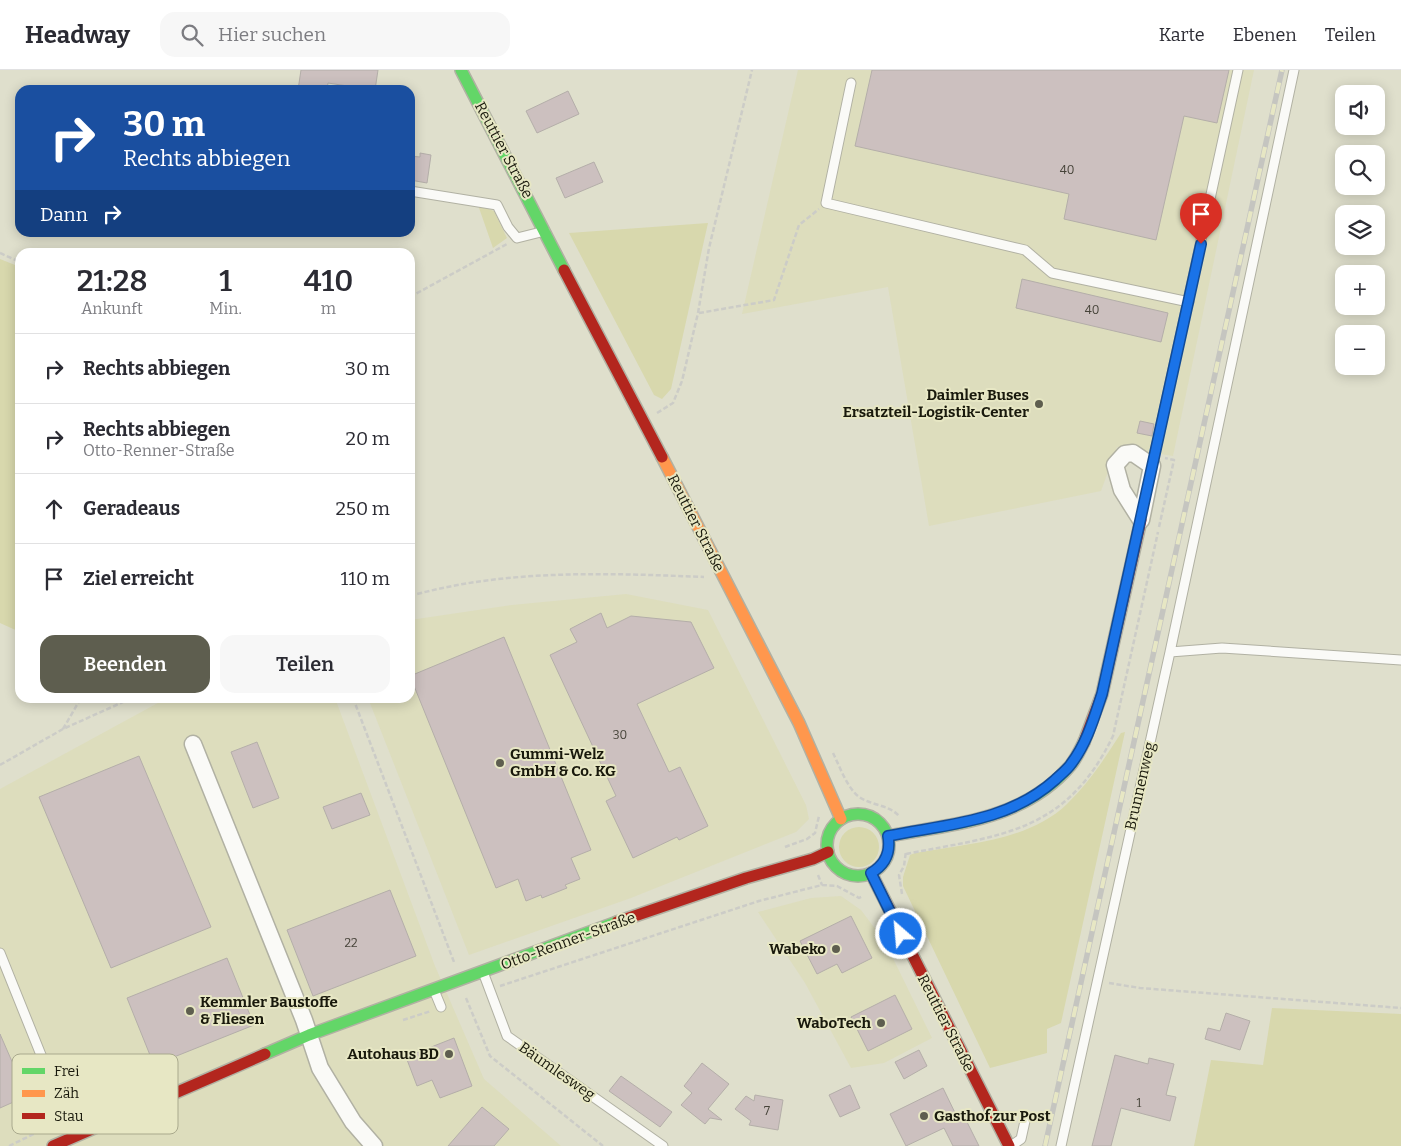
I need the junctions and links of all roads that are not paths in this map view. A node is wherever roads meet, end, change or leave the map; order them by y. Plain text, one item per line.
1 (461, 70) edge
2 (1238, 70) edge
3 (1294, 70) edge
4 (851, 83) dead end
5 (415, 192) edge
6 (545, 231) junction
7 (1189, 302) junction
8 (1152, 466) junction
9 (1140, 520) junction
10 (1170, 652) junction
11 (1401, 660) edge
12 (193, 744) dead end
13 (841, 819) junction
14 (888, 836) junction
15 (828, 852) junction
16 (871, 873) junction
17 (0, 953) edge
18 (483, 972) junction
19 (434, 990) junction
20 (441, 1007) road end
21 (309, 1035) junction
22 (41, 1054) edge
23 (178, 1092) edge
24 (1025, 1121) dead end
25 (73, 1134) edge
26 (81, 1134) edge
27 (74, 1137) junction
28 (53, 1146) edge
29 (374, 1146) edge
30 (662, 1146) edge
31 (1010, 1146) edge
32 (1061, 1146) edge

1 - 6 main road, Reuttier Straße
2 - 7 lane
3 - 10 lane, Brunnenweg
4 - 7 lane
5 - 6 lane
6 - 13 main road, Reuttier Straße
7 - 8 lane
8 - 9 street
8 - 9 street
9 - 14 main road
10 - 11 lane
10 - 32 lane, Brunnenweg
12 - 21 street
13 - 14 main road
13 - 15 main road
14 - 16 main road
15 - 16 main road
15 - 18 main road, Otto-Renner-Straße
16 - 31 main road, Reuttier Straße
17 - 22 lane
18 - 19 main road, Otto-Renner-Straße
18 - 30 lane, Bäumlesweg
19 - 20 lane
19 - 21 main road, Otto-Renner-Straße
21 - 23 main road, Otto-Renner-Straße
21 - 29 street
24 - 31 lane
25 - 27 lane
26 - 27 main road, Otto-Renner-Straße
27 - 28 main road, Otto-Renner-Straße

